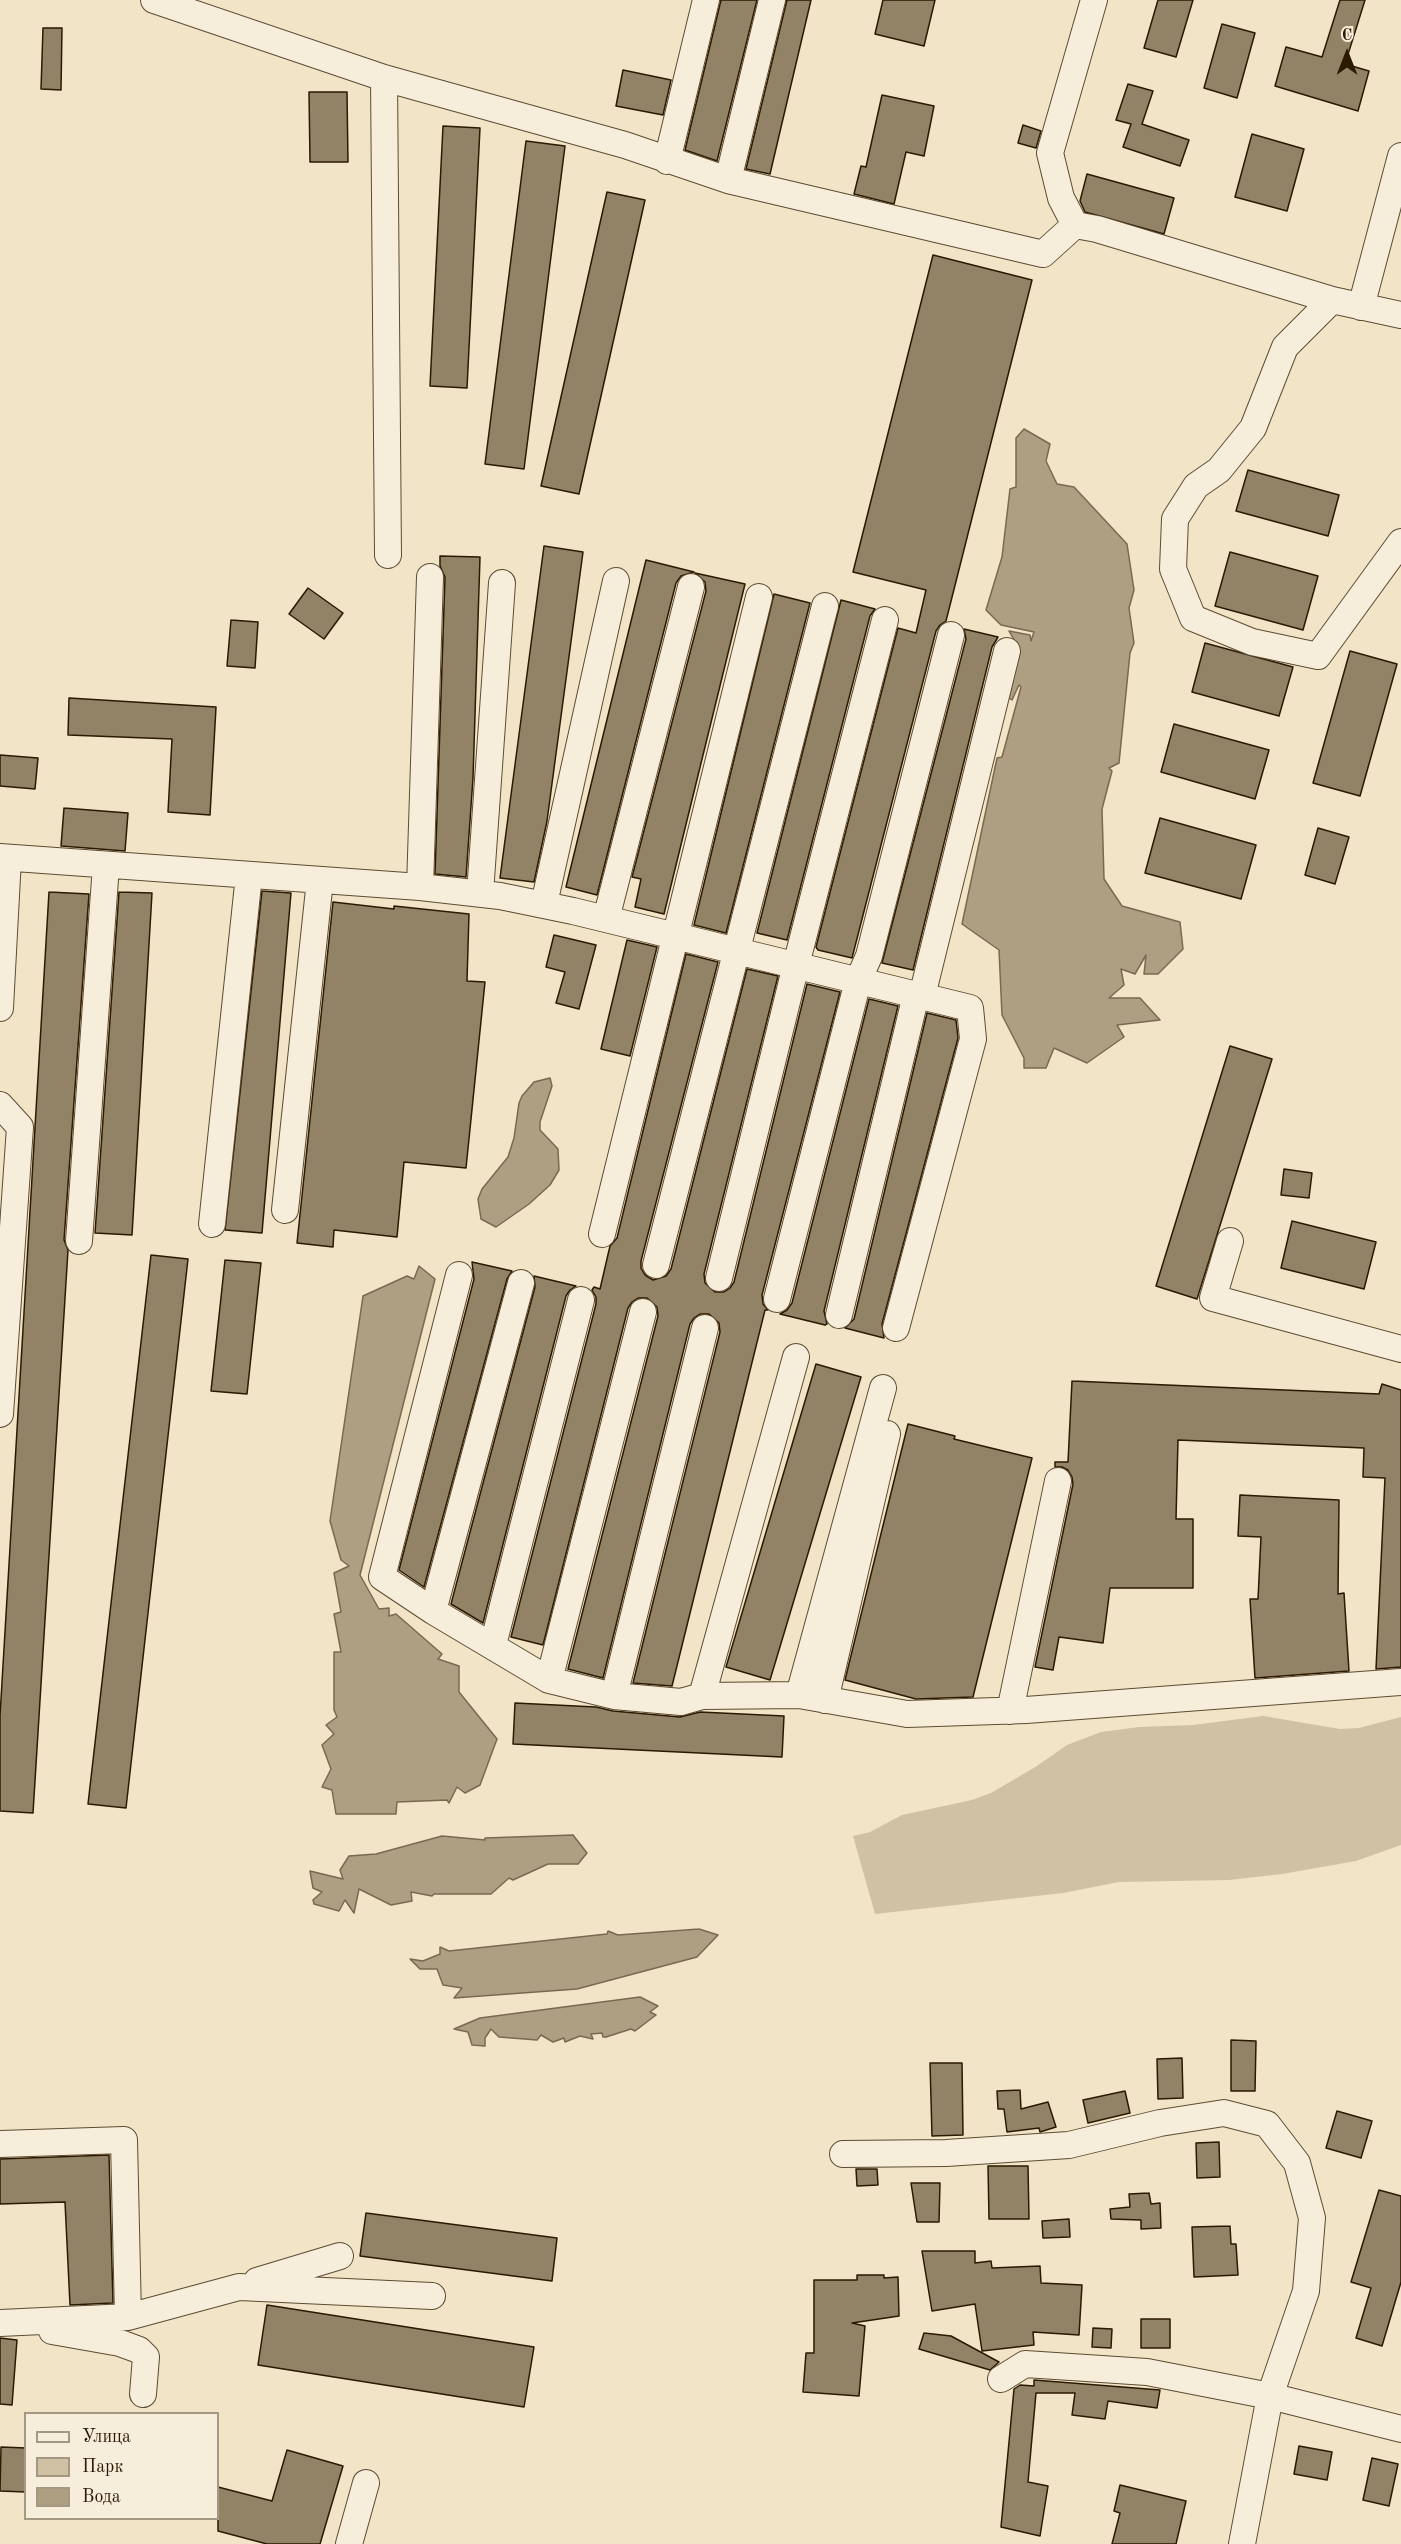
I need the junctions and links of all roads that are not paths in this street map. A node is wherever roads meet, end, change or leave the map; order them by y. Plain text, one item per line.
1 (154, 0) edge
2 (706, 0) edge
3 (772, 0) edge
4 (1094, 0) edge
5 (384, 78) junction
6 (1401, 156) edge
7 (667, 160) junction
8 (728, 180) junction
9 (1075, 225) junction
10 (1332, 300) junction
11 (1361, 307) junction
12 (1401, 315) edge
13 (1401, 542) edge
14 (388, 555) dead end
15 (430, 577) dead end
16 (616, 581) dead end
17 (502, 583) dead end
18 (691, 586) dead end
19 (759, 597) dead end
20 (825, 606) dead end
21 (885, 620) dead end
22 (951, 635) dead end
23 (1007, 651) dead end
24 (4, 857) edge
25 (106, 865) junction
26 (249, 875) junction
27 (320, 880) junction
28 (420, 887) junction
29 (480, 893) junction
30 (544, 904) junction
31 (606, 919) junction
32 (677, 936) junction
33 (736, 951) junction
34 (796, 965) junction
35 (858, 981) junction
36 (919, 996) junction
37 (0, 1008) edge
38 (0, 1105) edge
39 (285, 1210) dead end
40 (212, 1224) dead end
41 (602, 1234) dead end
42 (79, 1240) dead end
43 (1230, 1241) dead end
44 (656, 1265) dead end
45 (459, 1275) dead end
46 (719, 1278) dead end
47 (521, 1283) dead end
48 (777, 1299) dead end
49 (581, 1300) dead end
50 (643, 1312) dead end
51 (838, 1315) dead end
52 (705, 1328) dead end
53 (896, 1328) dead end
54 (1401, 1349) edge
55 (796, 1357) dead end
56 (883, 1388) dead end
57 (0, 1414) edge
58 (889, 1428) dead end
59 (1058, 1481) dead end
60 (433, 1611) junction
61 (493, 1645) junction
62 (549, 1680) junction
63 (1401, 1682) edge
64 (799, 1695) junction
65 (614, 1696) junction
66 (702, 1696) junction
67 (825, 1700) junction
68 (1010, 1711) junction
69 (0, 2144) edge
70 (843, 2154) dead end
71 (340, 2256) dead end
72 (239, 2287) junction
73 (432, 2296) dead end
74 (128, 2317) junction
75 (4, 2323) edge
76 (1001, 2379) dead end
77 (144, 2394) dead end
78 (1270, 2396) junction
79 (1401, 2429) edge
80 (366, 2483) dead end
81 (349, 2544) edge
82 (1242, 2544) edge

1 - 5 lane
2 - 7 lane
3 - 8 lane
4 - 9 lane
5 - 7 lane
5 - 14 lane
6 - 11 lane
7 - 8 lane
8 - 9 lane
9 - 10 lane
10 - 11 lane
10 - 13 lane
11 - 12 lane
15 - 28 lane
16 - 30 lane
17 - 29 lane
18 - 31 lane
19 - 32 lane
20 - 33 lane
21 - 34 lane
22 - 35 lane
23 - 36 lane
24 - 25 lane
24 - 37 lane
25 - 26 lane
25 - 42 lane
26 - 27 lane
26 - 40 lane
27 - 28 lane
27 - 39 lane
28 - 29 lane
29 - 30 lane
30 - 31 lane
31 - 32 lane
32 - 33 lane
32 - 41 lane
33 - 34 lane
33 - 44 lane
34 - 35 lane
34 - 46 lane
35 - 36 lane
35 - 48 lane
36 - 51 lane
36 - 53 lane
38 - 57 lane
43 - 54 lane
45 - 60 lane
47 - 60 lane
49 - 61 lane
50 - 62 lane
52 - 65 lane
55 - 66 lane
56 - 64 lane
58 - 67 lane
59 - 68 lane
60 - 61 lane
61 - 62 lane
62 - 65 lane
63 - 68 lane
64 - 66 lane
64 - 67 lane
65 - 66 lane
67 - 68 lane
69 - 74 lane
70 - 78 lane
71 - 72 lane
72 - 73 lane
72 - 74 lane
74 - 75 lane
75 - 77 lane
76 - 78 lane
78 - 79 lane
78 - 82 lane
80 - 81 lane

